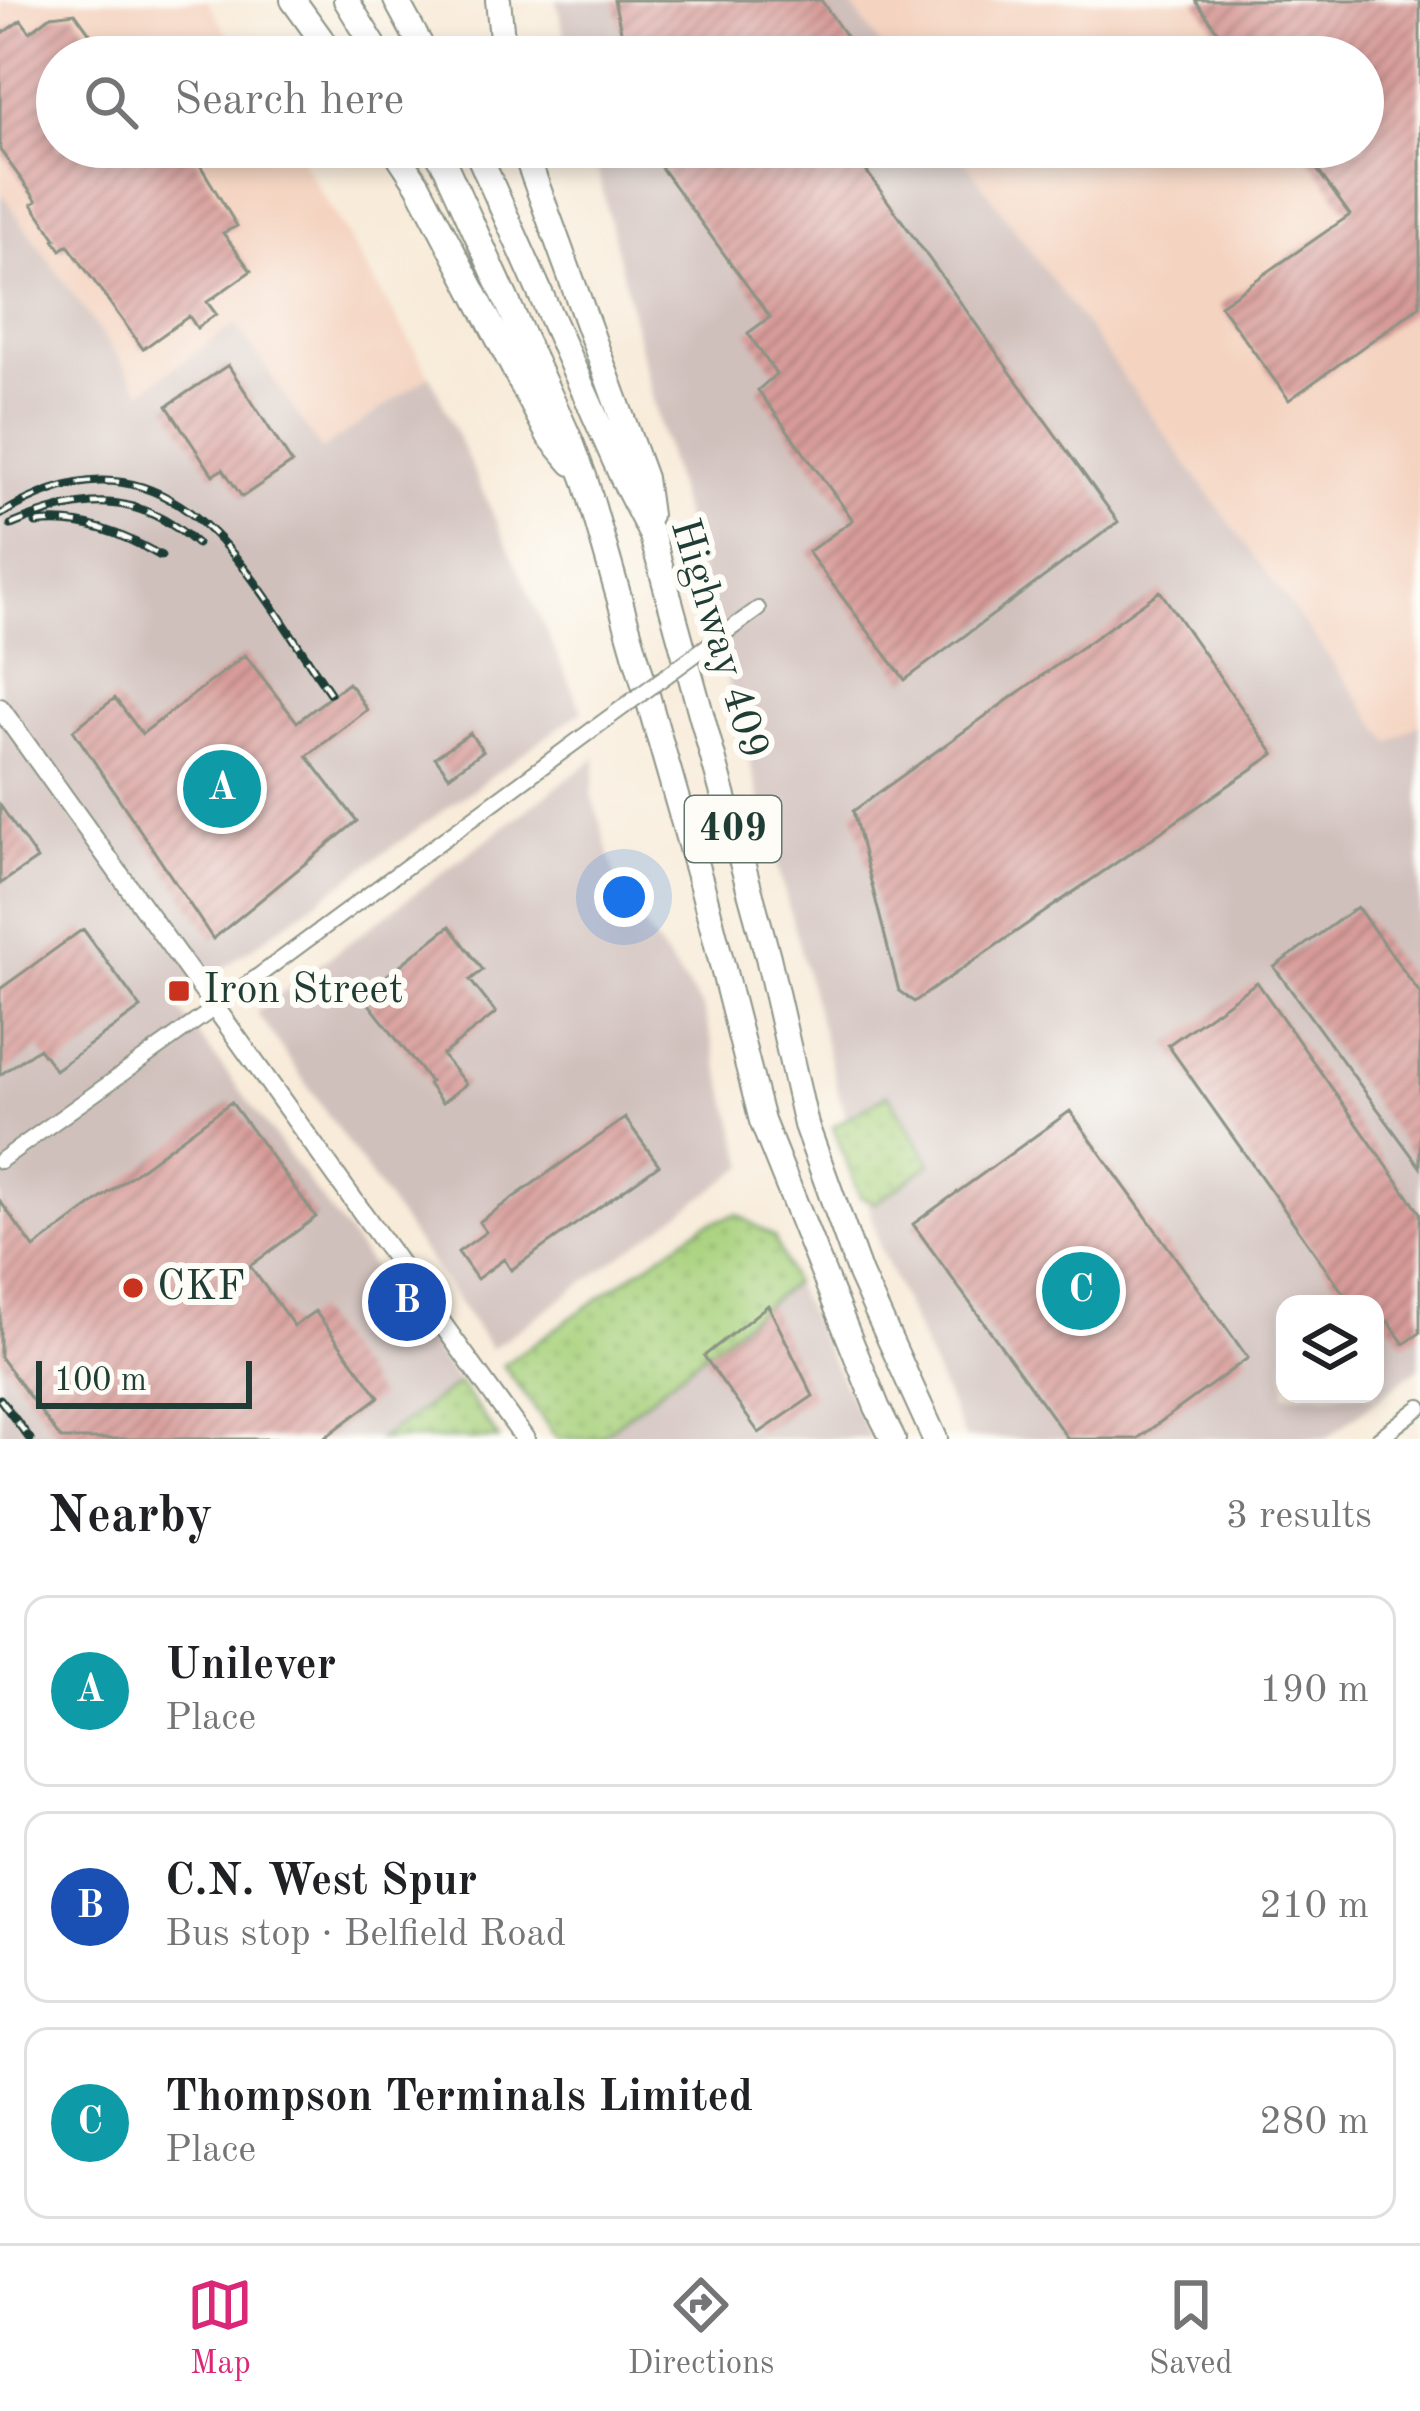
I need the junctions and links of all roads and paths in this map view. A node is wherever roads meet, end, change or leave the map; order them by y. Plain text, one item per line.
1 (293, 0) edge
2 (346, 0) edge
3 (396, 0) edge
4 (498, 0) edge
5 (319, 36) edge
6 (367, 36) edge
7 (416, 36) edge
8 (502, 36) edge
9 (407, 168) edge
10 (446, 168) edge
11 (485, 168) edge
12 (531, 168) edge
13 (585, 479) junction
14 (652, 536) junction
15 (758, 609) dead end
16 (0, 708) edge
17 (216, 1007) junction
18 (0, 1161) edge
19 (1420, 1407) edge
20 (525, 1439) edge
21 (893, 1439) edge
22 (935, 1439) edge
23 (1378, 1439) edge

1 - 5 highway
2 - 6 highway
3 - 7 highway
4 - 8 highway
9 - 13 highway
10 - 13 highway, Highway 409 / 409
11 - 14 highway, Highway 409 / 409
12 - 14 highway
13 - 21 highway, Highway 409 / 409
14 - 22 highway, Highway 409 / 409
15 - 17 street, bridge
16 - 17 main road
17 - 18 street
17 - 20 main road
19 - 23 street

